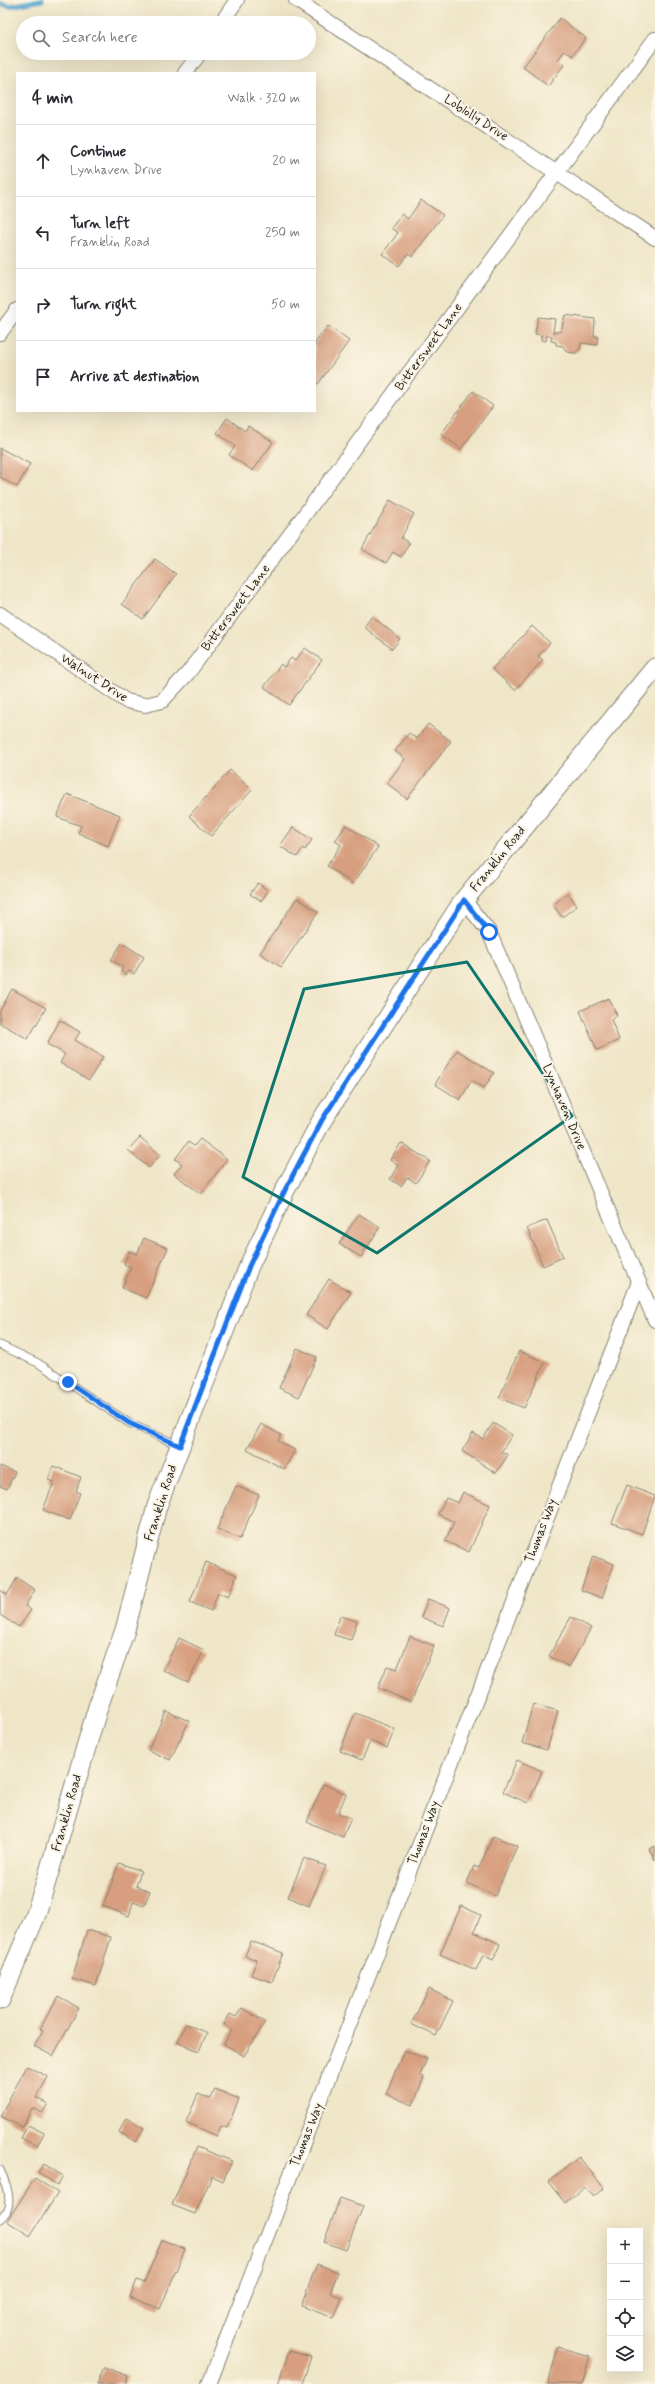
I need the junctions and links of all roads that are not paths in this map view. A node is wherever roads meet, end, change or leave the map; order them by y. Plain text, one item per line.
1 (238, 0) edge
2 (296, 0) edge
3 (226, 16) edge
4 (655, 40) edge
5 (195, 60) edge
6 (187, 72) edge
7 (558, 172) junction
8 (655, 238) edge
9 (16, 311) edge
10 (0, 334) edge
11 (0, 614) edge
12 (202, 655) joint
13 (655, 668) edge
14 (464, 900) junction
15 (639, 1282) junction
16 (655, 1320) edge
17 (0, 1345) edge
18 (180, 1446) junction
19 (0, 2000) edge
20 (0, 2170) edge
21 (0, 2219) edge
22 (209, 2384) edge

1 - 3 street
2 - 7 street, Loblolly Drive
4 - 7 street, Bittersweet Lane
5 - 6 street
7 - 8 street, Loblolly Drive
7 - 12 street, Bittersweet Lane
9 - 10 street
11 - 12 street, Walnut Drive
13 - 14 main road, Franklin Road
14 - 15 street, Lynhaven Drive
14 - 18 main road, Franklin Road
15 - 16 street, Lynhaven Drive
15 - 22 street, Thomas Way
17 - 18 lane
18 - 19 main road, Franklin Road
20 - 21 lane

